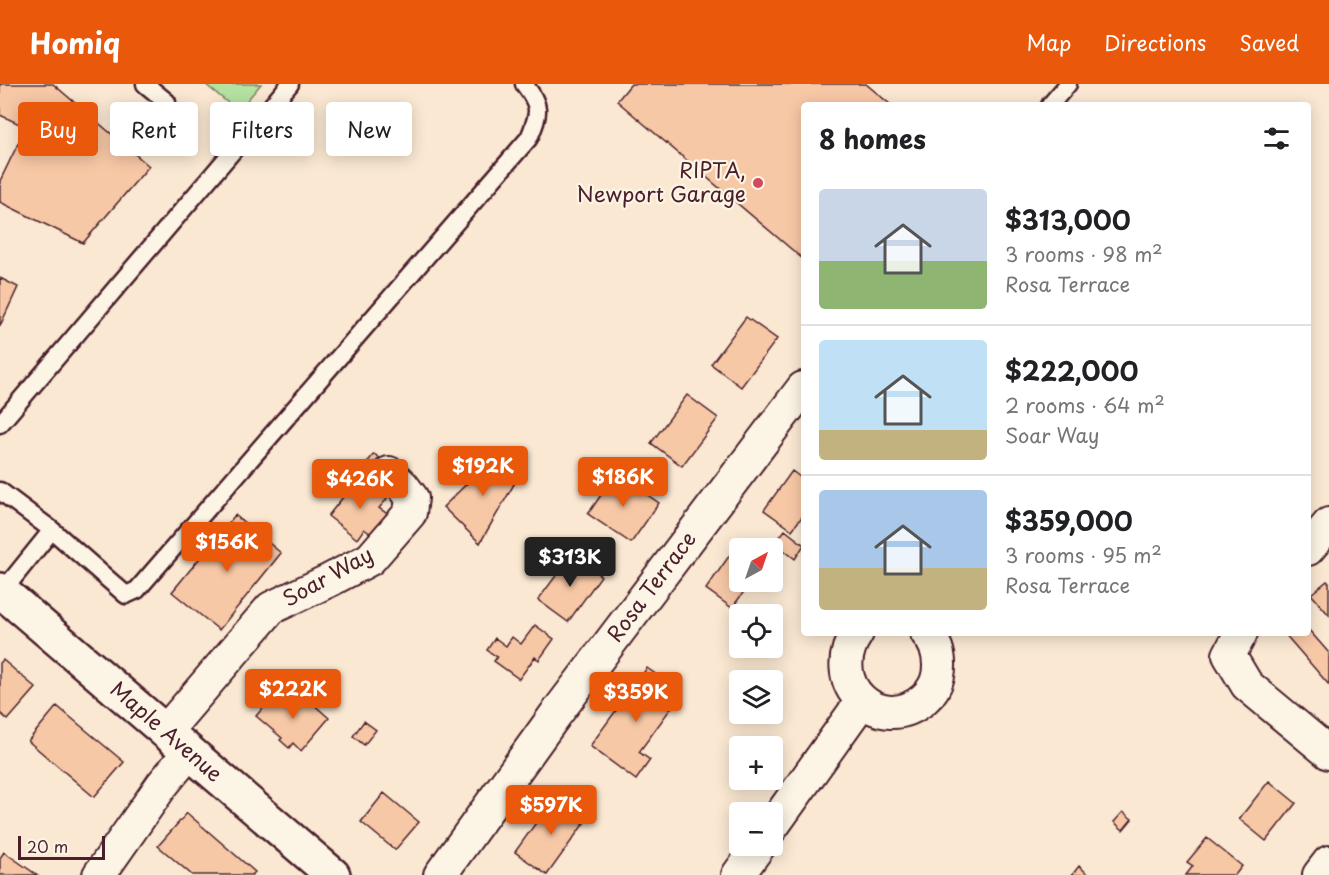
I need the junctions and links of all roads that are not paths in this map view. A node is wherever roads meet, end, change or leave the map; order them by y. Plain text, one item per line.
1 (145, 84) edge
2 (290, 84) edge
3 (524, 84) edge
4 (1068, 84) edge
5 (167, 102) dead end
6 (1053, 102) edge
7 (801, 391) edge
8 (0, 424) edge
9 (389, 473) dead end
10 (0, 491) edge
11 (1329, 524) edge
12 (52, 530) junction
13 (1311, 545) edge
14 (1, 591) edge
15 (855, 636) edge
16 (930, 636) edge
17 (1239, 636) edge
18 (862, 701) junction
19 (177, 742) junction
20 (1329, 753) edge
21 (783, 812) edge
22 (752, 856) edge
23 (1329, 862) edge
24 (99, 875) edge
25 (333, 875) edge
26 (440, 875) edge
27 (738, 875) edge
28 (1318, 875) edge

1 - 5 lane
2 - 8 lane
3 - 12 lane
4 - 6 lane
7 - 26 street, Rosa Terrace
9 - 19 street, Soar Way
10 - 12 lane
11 - 13 street
12 - 14 lane
14 - 19 street, Maple Avenue
15 - 18 street
16 - 18 street
17 - 20 street
18 - 21 street
19 - 24 street
19 - 25 street, Maple Avenue
22 - 27 street
23 - 28 street

